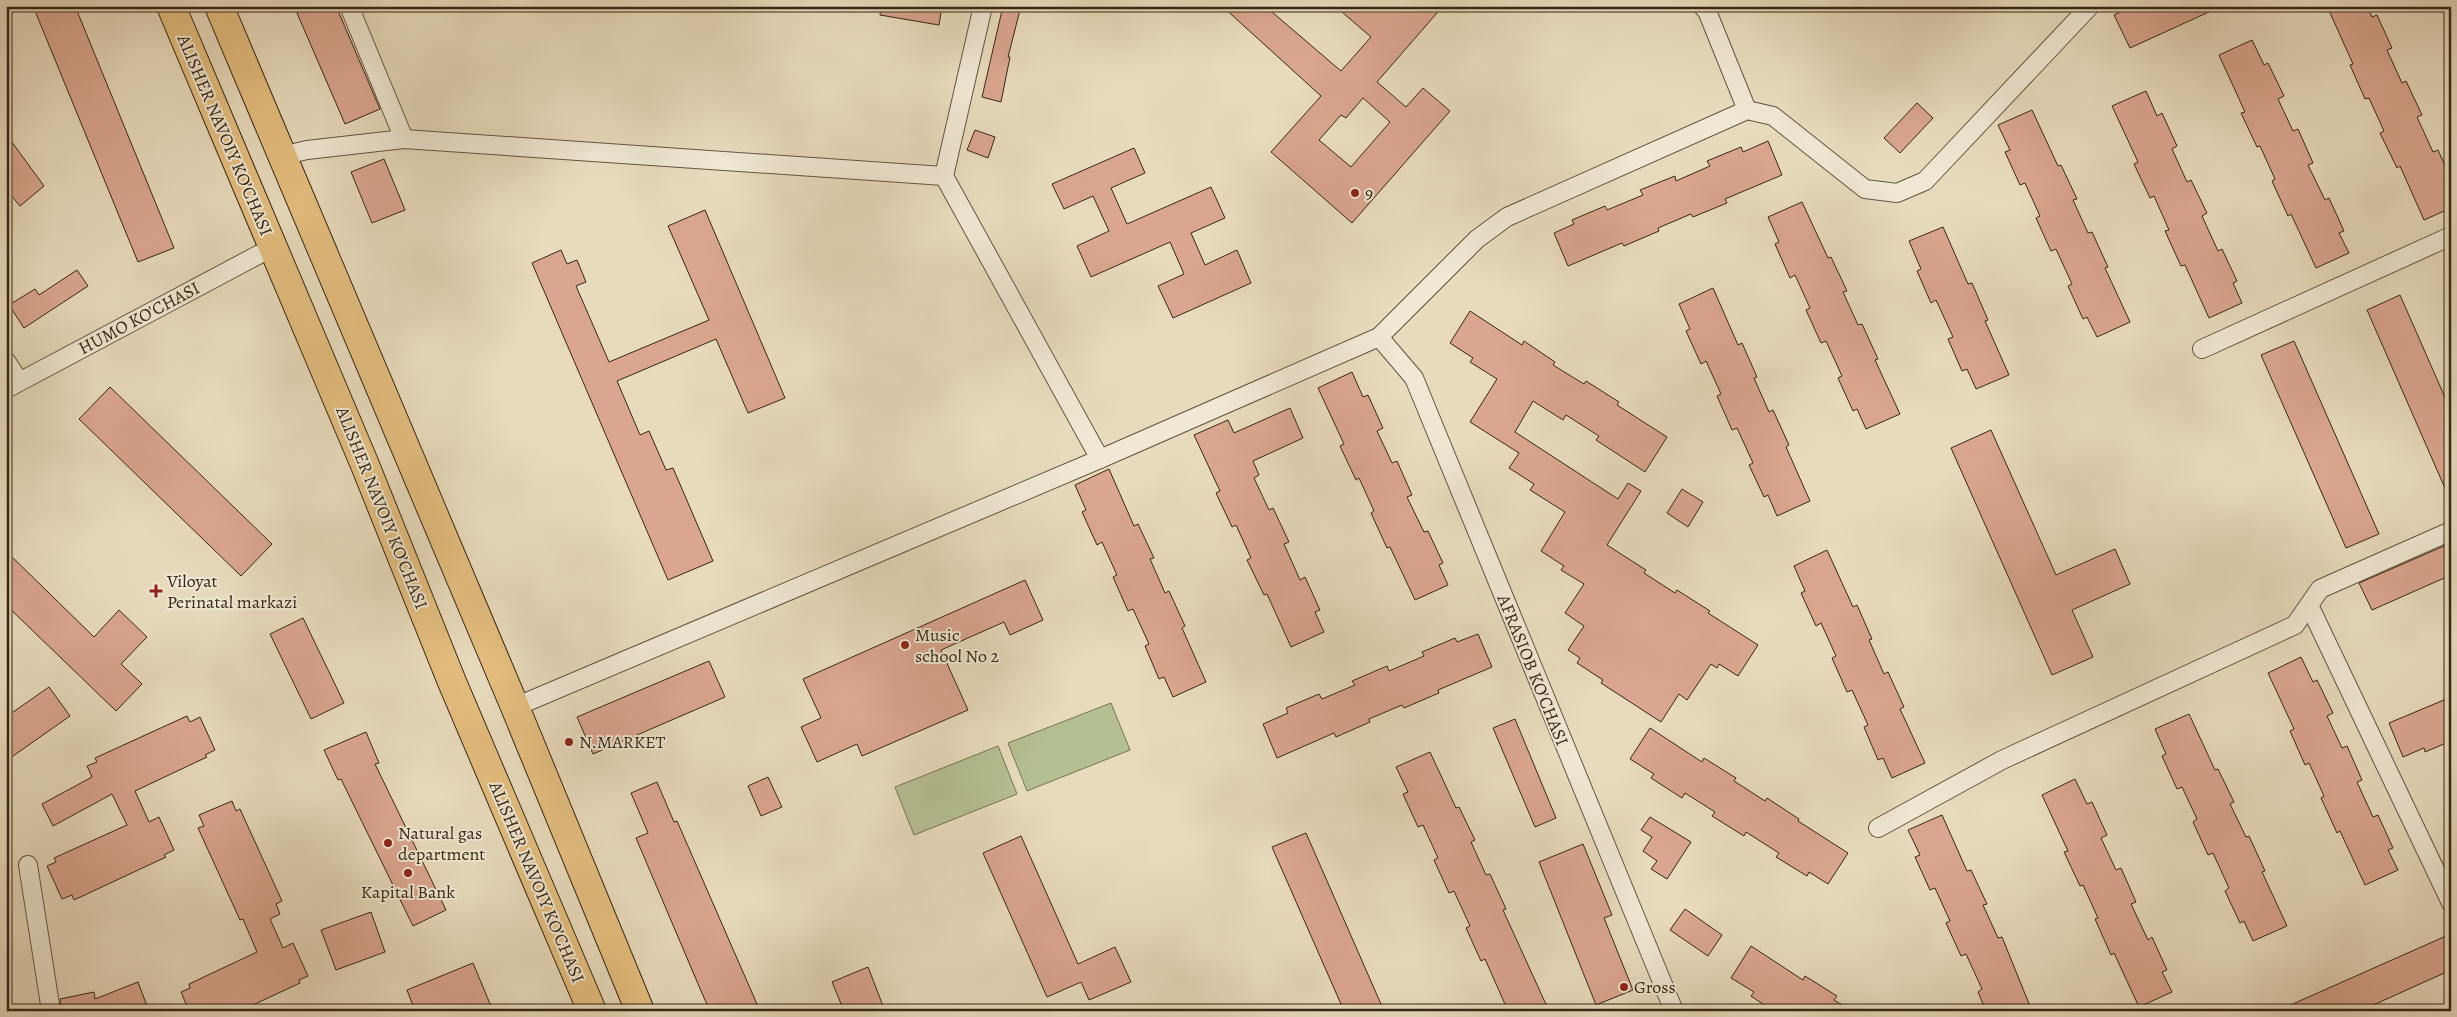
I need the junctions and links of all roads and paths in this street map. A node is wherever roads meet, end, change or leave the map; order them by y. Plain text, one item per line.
1 (171, 6) edge
2 (219, 6) edge
3 (349, 6) edge
4 (982, 6) edge
5 (1702, 6) edge
6 (2090, 6) edge
7 (1747, 110) junction
8 (404, 139) junction
9 (281, 156) junction
10 (944, 176) junction
11 (2451, 236) edge
12 (273, 247) junction
13 (1380, 337) junction
14 (2202, 350) dead end
15 (6, 361) edge
16 (12, 385) edge
17 (1100, 460) junction
18 (2451, 531) edge
19 (2309, 605) junction
20 (515, 707) junction
21 (1878, 828) dead end
22 (28, 865) dead end
23 (2451, 903) edge
24 (52, 1011) edge
25 (592, 1011) edge
26 (640, 1011) edge
27 (1674, 1011) edge

1 - 12 main road, ALISHER NAVOIY KO’CHASI
2 - 9 main road
3 - 8 street
4 - 10 street
5 - 7 street
6 - 7 street
7 - 13 street
8 - 9 street
8 - 10 street
9 - 20 main road
10 - 17 street
11 - 14 street
12 - 16 street, HUMO KO'CHASI
12 - 25 main road, ALISHER NAVOIY KO’CHASI
13 - 17 street
13 - 27 street, AFRASIOB KO'CHASI
15 - 16 street
17 - 20 street
18 - 19 street
19 - 21 street
19 - 23 street
20 - 26 main road
22 - 24 street

